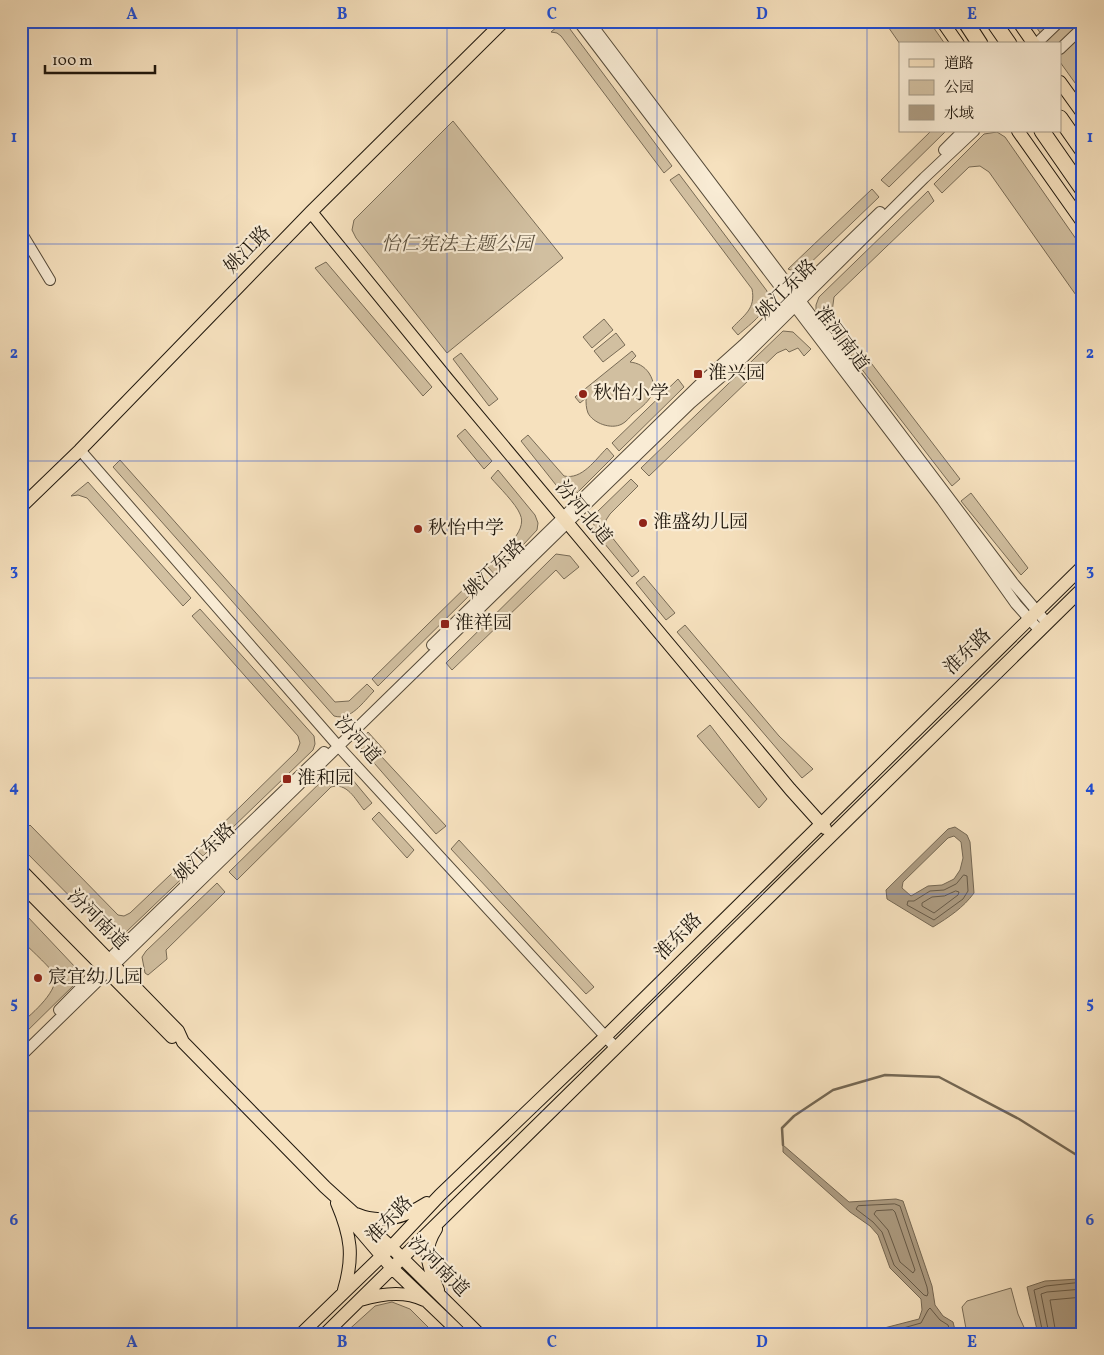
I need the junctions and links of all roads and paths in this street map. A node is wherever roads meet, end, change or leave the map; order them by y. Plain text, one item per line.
1 (504, 21) edge
2 (578, 21) edge
3 (589, 21) edge
4 (942, 21) edge
5 (965, 21) edge
6 (993, 21) edge
7 (1018, 21) edge
8 (1060, 21) edge
9 (1083, 27) edge
10 (957, 42) edge
11 (979, 42) edge
12 (1007, 42) edge
13 (1034, 42) edge
14 (1037, 42) edge
15 (1062, 47) edge
16 (1062, 85) edge
17 (1083, 114) edge
18 (1062, 121) edge
19 (962, 132) edge
20 (973, 132) edge
21 (1019, 132) edge
22 (1043, 132) edge
23 (1083, 151) edge
24 (1083, 190) edge
25 (311, 212) junction
26 (1083, 223) edge
27 (21, 232) edge
28 (50, 280) dead end
29 (795, 301) junction
30 (80, 450) junction
31 (21, 507) edge
32 (565, 520) junction
33 (1083, 566) edge
34 (1083, 588) edge
35 (1032, 615) junction
36 (1043, 627) junction
37 (337, 744) junction
38 (821, 823) junction
39 (831, 835) junction
40 (21, 870) edge
41 (21, 884) edge
42 (108, 966) junction
43 (605, 1037) junction
44 (615, 1047) junction
45 (21, 1048) edge
46 (21, 1056) edge
47 (325, 1187) junction
48 (440, 1195) junction
49 (337, 1203) junction
50 (351, 1212) junction
51 (446, 1216) junction
52 (391, 1247) junction
53 (381, 1256) junction
54 (402, 1258) junction
55 (392, 1268) junction
56 (343, 1292) junction
57 (358, 1300) junction
58 (435, 1300) junction
59 (301, 1334) edge
60 (325, 1334) edge
61 (461, 1334) edge
62 (479, 1334) edge

1 - 25 main road, 姚江路
2 - 29 street, 淮河南道
3 - 29 street, 淮河南道
4 - 10 main road
5 - 11 highway
6 - 12 highway
7 - 13 main road
8 - 14 street
9 - 15 street
16 - 17 main road
18 - 23 highway
19 - 29 street, 姚江东路
20 - 29 street, 姚江东路
21 - 26 main road
22 - 24 highway
25 - 30 main road, 姚江路
25 - 32 main road, 汾河北道
27 - 28 street
29 - 32 street, 姚江东路
29 - 35 street, 淮河南道
30 - 31 main road, 姚江路
30 - 37 street, 汾河道
32 - 37 street, 姚江东路
32 - 38 main road, 汾河北道
33 - 35 main road, 淮东路
34 - 36 main road, 淮东路
35 - 36 street, 淮河南道
35 - 38 main road, 淮东路
36 - 39 main road, 淮东路
37 - 42 street, 姚江东路
37 - 43 street, 汾河道
38 - 39 main road, 汾河北道
38 - 43 main road, 淮东路
39 - 44 main road, 淮东路
40 - 42 main road, 汾河南道
41 - 42 main road, 汾河南道
42 - 45 street, 姚江东路
42 - 46 street, 姚江东路
42 - 47 main road, 汾河南道
43 - 44 street, 汾河道
43 - 48 main road, 淮东路
44 - 51 main road, 淮东路
47 - 49 main road, 汾河南道
47 - 50 main road, 汾河南道
48 - 50 main road
48 - 52 main road, 淮东路
49 - 53 main road, 汾河南道
49 - 56 main road
50 - 52 main road, 汾河南道
51 - 54 main road, 淮东路
51 - 58 main road
52 - 53 main road, 淮东路
52 - 54 main road, 汾河南道
53 - 55 main road, 汾河南道
53 - 56 main road, 淮东路
54 - 55 main road, 淮东路
54 - 58 main road, 汾河南道
55 - 57 main road, 淮东路
55 - 58 main road, 汾河南道
56 - 59 main road, 淮东路
57 - 58 main road
57 - 60 main road, 淮东路
58 - 61 main road, 汾河南道
58 - 62 main road, 汾河南道

